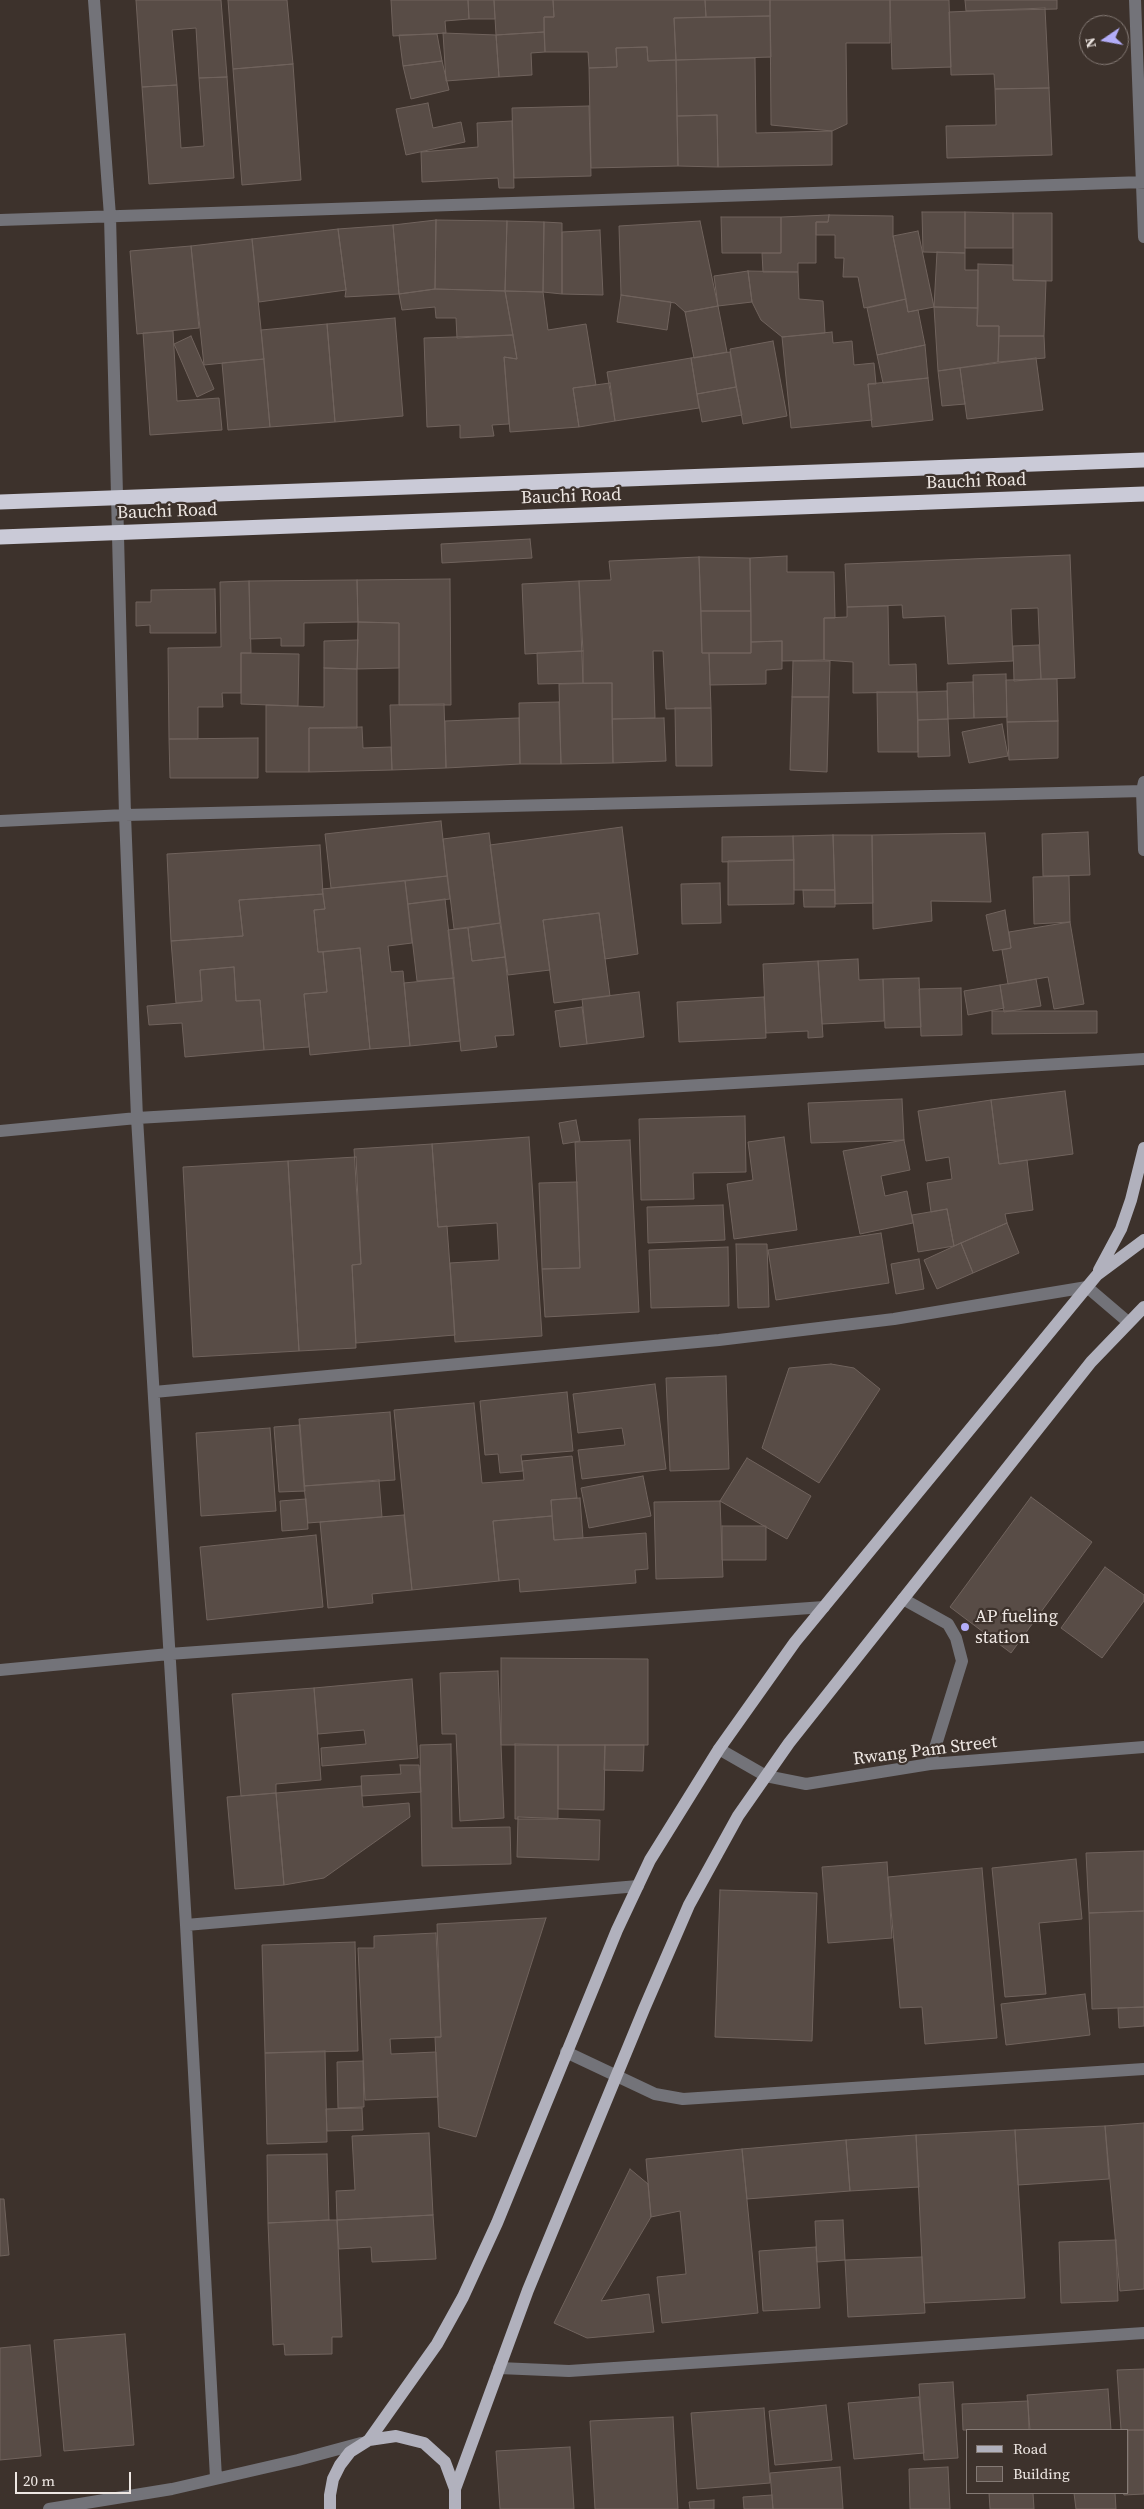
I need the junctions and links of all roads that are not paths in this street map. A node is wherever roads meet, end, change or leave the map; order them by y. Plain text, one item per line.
1 (94, 0) edge
2 (1135, 0) edge
3 (1143, 182) edge
4 (110, 216) junction
5 (0, 220) edge
6 (1144, 237) edge
7 (1144, 460) edge
8 (1144, 494) edge
9 (119, 499) junction
10 (0, 502) edge
11 (119, 533) junction
12 (0, 538) edge
13 (1143, 788) edge
14 (125, 815) junction
15 (0, 821) edge
16 (1144, 850) edge
17 (1144, 1059) edge
18 (138, 1118) junction
19 (0, 1131) edge
20 (1144, 1148) edge
21 (1144, 1240) edge
22 (1097, 1275) junction
23 (1087, 1287) junction
24 (1144, 1307) edge
25 (1128, 1322) junction
26 (154, 1392) junction
27 (903, 1599) junction
28 (824, 1607) junction
29 (169, 1654) junction
30 (0, 1670) edge
31 (1144, 1748) edge
32 (719, 1749) junction
33 (930, 1764) junction
34 (766, 1776) junction
35 (638, 1886) junction
36 (186, 1925) junction
37 (566, 2052) junction
38 (1144, 2068) edge
39 (617, 2076) junction
40 (1144, 2333) edge
41 (499, 2368) junction
42 (366, 2441) junction
43 (216, 2478) junction
44 (455, 2489) junction
45 (49, 2509) edge
46 (330, 2509) edge
47 (455, 2509) edge

1 - 4 street
2 - 3 street
3 - 4 street
3 - 6 street
4 - 5 street
4 - 9 street
7 - 9 highway, Bauchi Road
8 - 11 highway, Bauchi Road
9 - 10 highway, Bauchi Road
9 - 11 street
11 - 12 highway, Bauchi Road
11 - 14 street
13 - 14 street
13 - 16 street
14 - 15 street
14 - 18 street
17 - 18 street
18 - 19 street
18 - 26 street
20 - 22 main road
21 - 22 main road
22 - 23 main road
23 - 25 street
23 - 26 street
23 - 28 main road
24 - 25 main road
25 - 27 main road
26 - 29 street
27 - 33 street
27 - 34 main road
28 - 29 street
28 - 32 main road
29 - 30 street
29 - 36 street
31 - 33 street, Rwang Pam Street
32 - 34 street, Rwang Pam Street
32 - 35 main road
33 - 34 street, Rwang Pam Street
34 - 39 main road
35 - 36 street
35 - 37 main road
36 - 43 street
37 - 39 street
37 - 42 main road
38 - 39 street
39 - 41 main road
40 - 41 street
41 - 44 main road
42 - 43 street
42 - 44 main road
42 - 46 main road
43 - 45 street
44 - 47 main road

